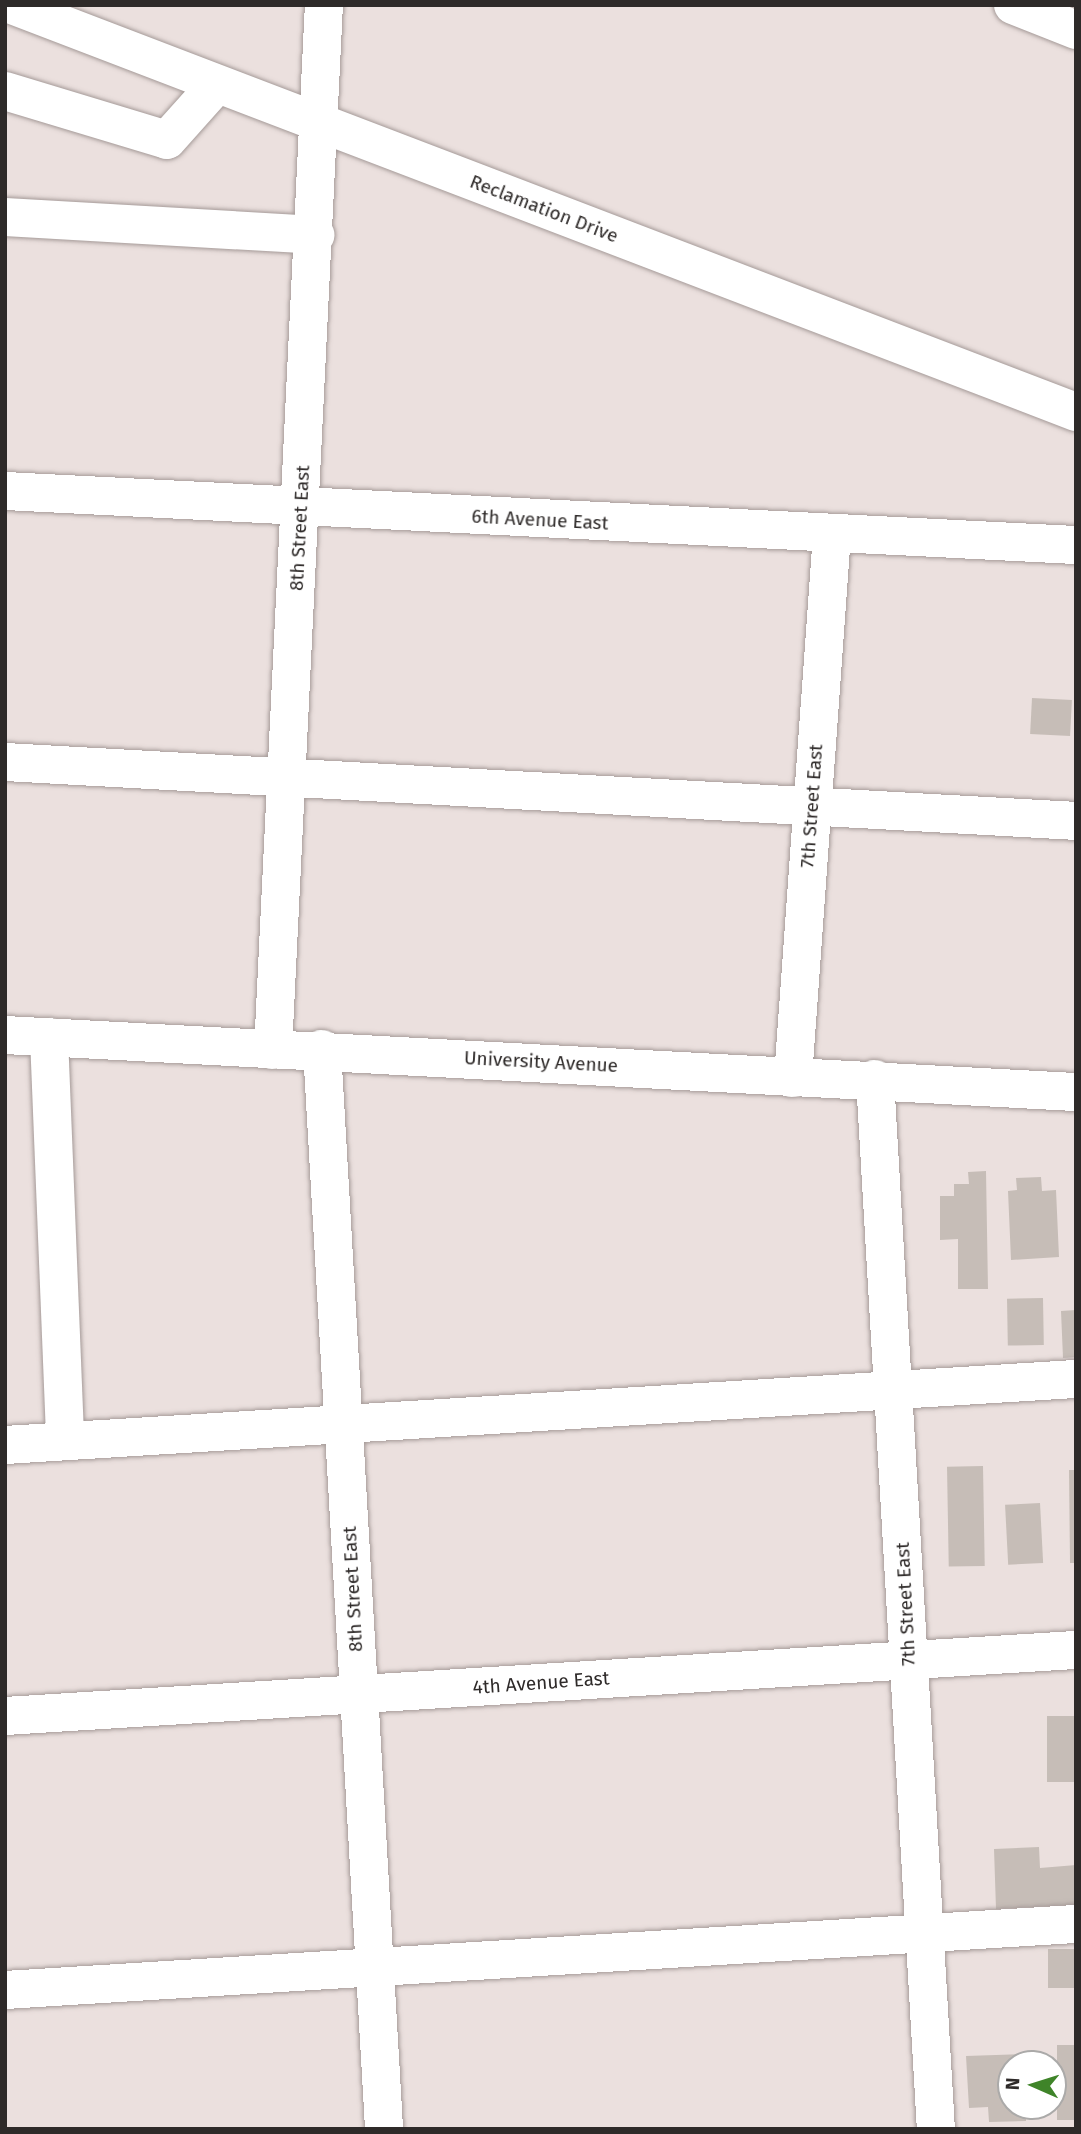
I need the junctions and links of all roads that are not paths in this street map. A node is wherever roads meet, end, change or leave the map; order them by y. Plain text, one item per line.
1 (12, 5) edge
2 (324, 5) edge
3 (1013, 5) edge
4 (1076, 30) edge
5 (217, 84) junction
6 (5, 92) edge
7 (319, 123) junction
8 (5, 217) edge
9 (315, 235) junction
10 (1076, 412) edge
11 (5, 491) edge
12 (301, 507) junction
13 (832, 534) junction
14 (1076, 545) edge
15 (5, 762) edge
16 (286, 777) junction
17 (812, 806) junction
18 (1076, 821) edge
19 (5, 1035) edge
20 (49, 1037) junction
21 (322, 1049) junction
22 (273, 1050) junction
23 (793, 1078) junction
24 (875, 1079) junction
25 (1076, 1092) edge
26 (1076, 1379) edge
27 (893, 1389) junction
28 (343, 1423) junction
29 (65, 1441) junction
30 (5, 1445) edge
31 (1076, 1650) edge
32 (909, 1660) junction
33 (359, 1694) junction
34 (5, 1716) edge
35 (1076, 1924) edge
36 (925, 1934) junction
37 (374, 1967) junction
38 (5, 1990) edge
39 (384, 2129) edge
40 (936, 2129) edge

1 - 5 street, Reclamation Drive
2 - 7 street, 8th Street East
3 - 4 street
5 - 6 street
5 - 7 street, Reclamation Drive
7 - 9 street, 8th Street East
7 - 10 street, Reclamation Drive
8 - 9 street
9 - 12 street, 8th Street East
11 - 12 street, 6th Avenue East
12 - 13 street, 6th Avenue East
12 - 16 street, 8th Street East
13 - 14 street, 6th Avenue East
13 - 17 street, 7th Street East
15 - 16 street
16 - 17 street
16 - 22 street, 8th Street East
17 - 18 street
17 - 23 street, 7th Street East
19 - 20 street, University Avenue
20 - 22 street, University Avenue
20 - 29 street
21 - 22 street, University Avenue
21 - 23 street, University Avenue
21 - 28 street, 8th Street East
23 - 24 street, University Avenue
24 - 25 street, University Avenue
24 - 27 street, 7th Street East
26 - 27 street
27 - 28 street
27 - 32 street, 7th Street East
28 - 29 street
28 - 33 street, 8th Street East
29 - 30 street
31 - 32 street, 4th Avenue East
32 - 33 street, 4th Avenue East
32 - 36 street, 7th Street East
33 - 34 street, 4th Avenue East
33 - 37 street, 8th Street East
35 - 36 street
36 - 37 street
36 - 40 street, 7th Street East
37 - 38 street
37 - 39 street, 8th Street East

